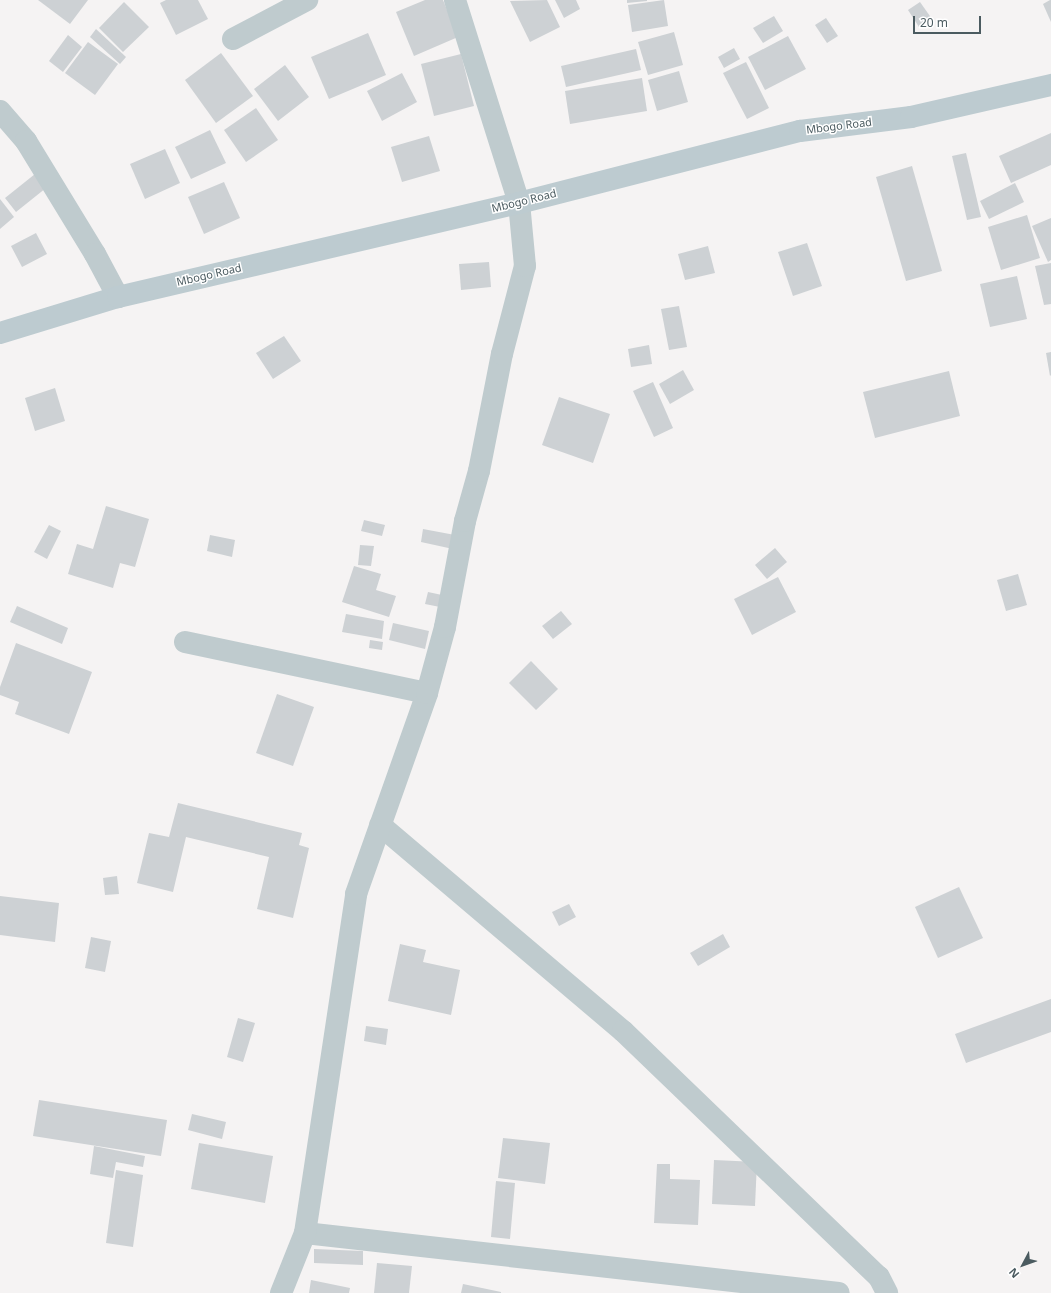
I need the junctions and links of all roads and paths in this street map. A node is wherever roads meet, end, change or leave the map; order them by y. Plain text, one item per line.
1 (307, 0) edge
2 (455, 0) edge
3 (233, 39) dead end
4 (1051, 85) edge
5 (0, 111) edge
6 (519, 202) junction
7 (118, 297) junction
8 (0, 333) edge
9 (185, 642) dead end
10 (427, 693) junction
11 (380, 826) junction
12 (305, 1233) junction
13 (281, 1293) edge
14 (839, 1293) edge
15 (887, 1293) edge

1 - 3 street
2 - 6 street
4 - 6 main road, Mbogo Road
5 - 7 street
6 - 7 main road, Mbogo Road
6 - 10 street
7 - 8 main road, Mbogo Road
9 - 10 street
10 - 11 street
11 - 12 street
11 - 15 street
12 - 13 street
12 - 14 street

